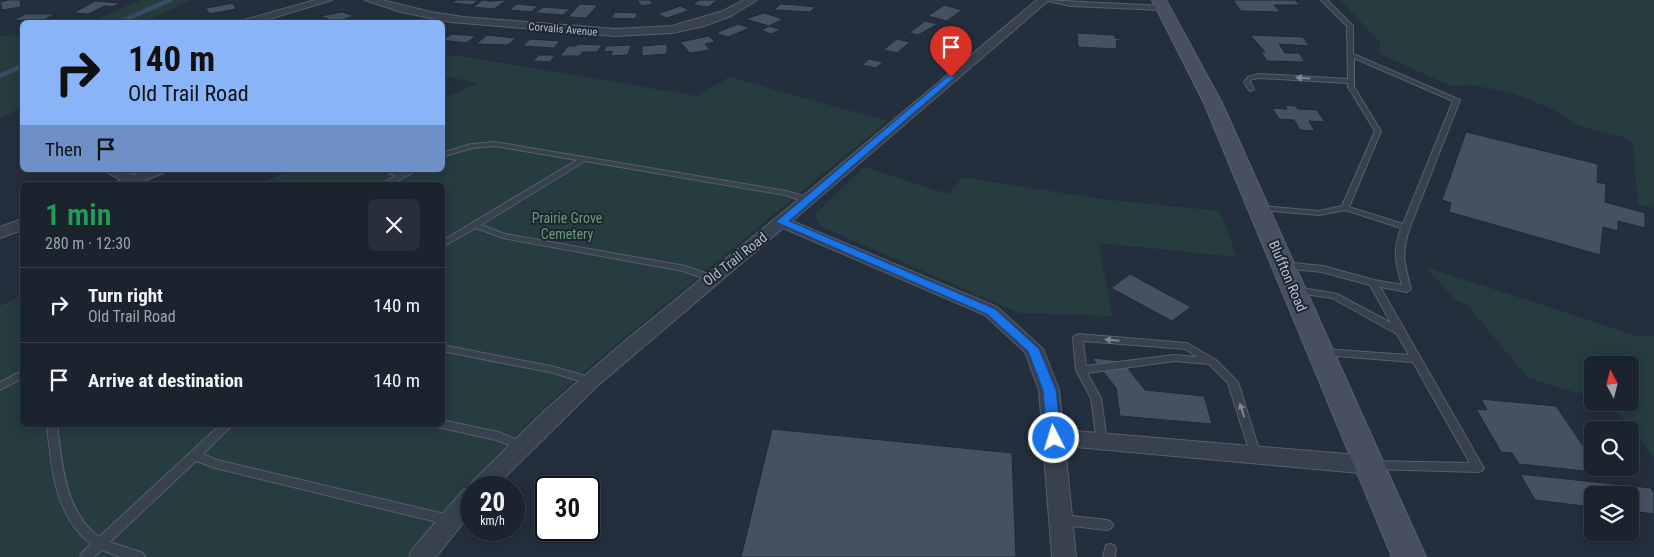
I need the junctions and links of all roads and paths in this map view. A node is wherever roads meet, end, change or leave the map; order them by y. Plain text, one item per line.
1 (327, 0) edge
2 (370, 0) edge
3 (752, 0) edge
4 (1045, 0) edge
5 (1324, 0) edge
6 (1161, 4) edge
7 (255, 20) edge
8 (435, 20) edge
9 (445, 21) edge
10 (1352, 55) junction
11 (1351, 80) junction
12 (1251, 89) dead end
13 (445, 154) edge
14 (584, 160) junction
15 (113, 172) edge
16 (153, 172) edge
17 (392, 172) edge
18 (409, 172) edge
19 (401, 176) junction
20 (126, 182) edge
21 (129, 182) edge
22 (390, 182) edge
23 (808, 200) junction
24 (1260, 208) junction
25 (1344, 208) junction
26 (782, 222) junction
27 (20, 225) edge
28 (475, 225) junction
29 (1406, 227) junction
30 (0, 233) edge
31 (445, 243) edge
32 (1283, 265) junction
33 (711, 278) junction
34 (1373, 283) junction
35 (1294, 290) junction
36 (1401, 332) junction
37 (445, 349) edge
38 (1321, 351) junction
39 (1417, 359) junction
40 (1213, 362) junction
41 (1081, 370) junction
42 (20, 375) edge
43 (588, 380) junction
44 (0, 386) edge
45 (445, 425) edge
46 (52, 427) edge
47 (225, 427) edge
48 (1054, 438) junction
49 (1102, 442) junction
50 (519, 445) junction
51 (195, 456) junction
52 (1256, 456) junction
53 (1370, 465) junction
54 (491, 476) edge
55 (460, 509) edge
56 (450, 520) junction
57 (1061, 520) junction
58 (1107, 524) dead end
59 (100, 544) junction
60 (86, 557) edge
61 (140, 557) edge
62 (421, 557) edge
63 (1064, 557) edge
64 (1409, 557) edge

1 - 7 street
2 - 8 street, Corvalis Avenue
3 - 9 street, Corvalis Avenue
4 - 6 lane
4 - 23 street, Old Trail Road
5 - 10 lane
6 - 24 main road, Bluffton Road
10 - 11 lane
10 - 29 lane
11 -> 12 lane
11 - 25 lane
13 - 14 lane
14 - 23 lane
14 - 28 lane
15 - 20 street
16 - 21 street
17 - 19 lane
18 - 19 lane
19 - 22 lane
23 - 26 street, Old Trail Road
24 - 25 lane
24 - 32 main road, Bluffton Road
25 - 29 lane
26 - 33 street, Old Trail Road
26 - 48 street
27 - 30 street
28 - 31 lane
28 - 33 lane
29 - 34 lane
32 - 34 lane
32 - 35 main road, Bluffton Road
33 - 43 street, Old Trail Road
34 - 36 lane
35 - 36 lane
35 - 38 main road, Bluffton Road
36 - 39 lane
37 - 43 lane
38 - 39 lane
38 - 53 main road, Bluffton Road
39 - 53 lane
40 - 41 lane
40 -> 41 lane
52 -> 40 lane
41 - 49 lane
42 - 44 lane
43 - 50 street, Old Trail Road
45 - 50 lane
46 - 59 lane
47 - 51 lane
48 - 49 street
48 - 57 street
49 - 52 street
50 - 54 street, Old Trail Road
51 - 56 lane
51 - 59 lane
52 - 53 street
53 - 64 main road, Bluffton Road
55 - 56 street
56 - 62 street
57 - 58 lane
57 - 63 street
59 - 60 lane
59 - 61 lane

